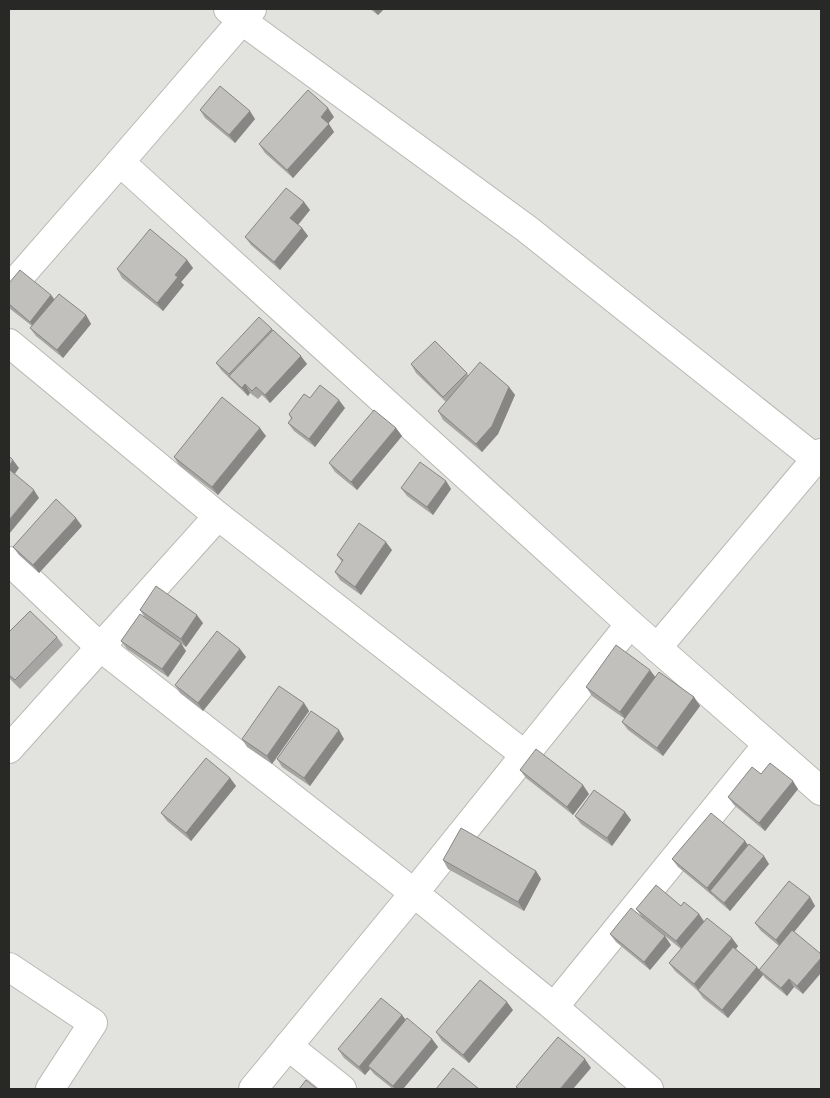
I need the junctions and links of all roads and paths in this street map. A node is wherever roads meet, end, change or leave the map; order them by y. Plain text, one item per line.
1 (240, 12) edge
2 (120, 162) junction
3 (9, 289) edge
4 (9, 342) edge
5 (819, 456) edge
6 (218, 516) junction
7 (9, 561) edge
8 (630, 624) junction
9 (100, 647) junction
10 (656, 648) junction
11 (767, 745) junction
12 (9, 748) edge
13 (525, 755) junction
14 (821, 791) edge
15 (414, 893) junction
16 (9, 967) edge
17 (554, 1007) junction
18 (288, 1046) junction
19 (50, 1089) edge
20 (253, 1089) edge
21 (342, 1089) edge
22 (650, 1089) edge

1 - 2 street
1 - 5 street
2 - 3 street
2 - 8 street
4 - 6 street
5 - 10 street
6 - 9 street
6 - 13 street
7 - 9 street
8 - 10 street
8 - 13 street
9 - 12 street
9 - 15 street
10 - 11 street
11 - 14 street
11 - 17 street
13 - 15 street
15 - 17 street
15 - 18 street
16 - 19 street
17 - 22 street
18 - 20 street
18 - 21 street

